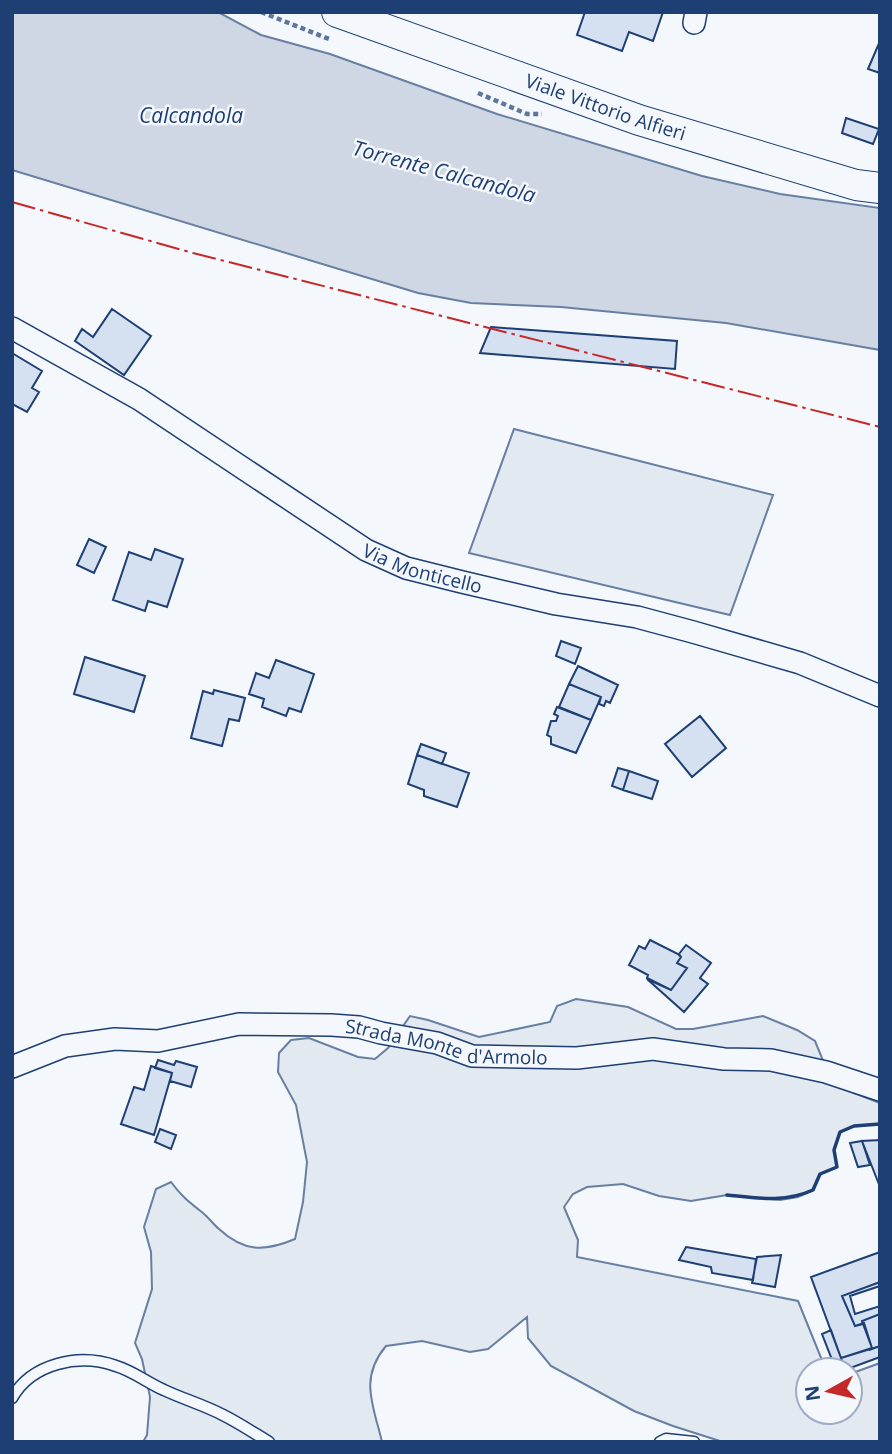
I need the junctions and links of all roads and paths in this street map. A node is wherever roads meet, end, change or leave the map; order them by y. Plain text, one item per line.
1 (337, 12) edge
2 (880, 188) edge
3 (12, 328) edge
4 (880, 696) edge
5 (12, 1067) edge
6 (880, 1090) edge
7 (12, 1398) edge
8 (270, 1442) edge
9 (660, 1442) edge
10 (694, 1442) edge

1 - 2 street, Viale Vittorio Alfieri
3 - 4 street, Via Monticello
5 - 6 street, Strada Monte d'Armolo
7 - 8 lane
9 - 10 lane

